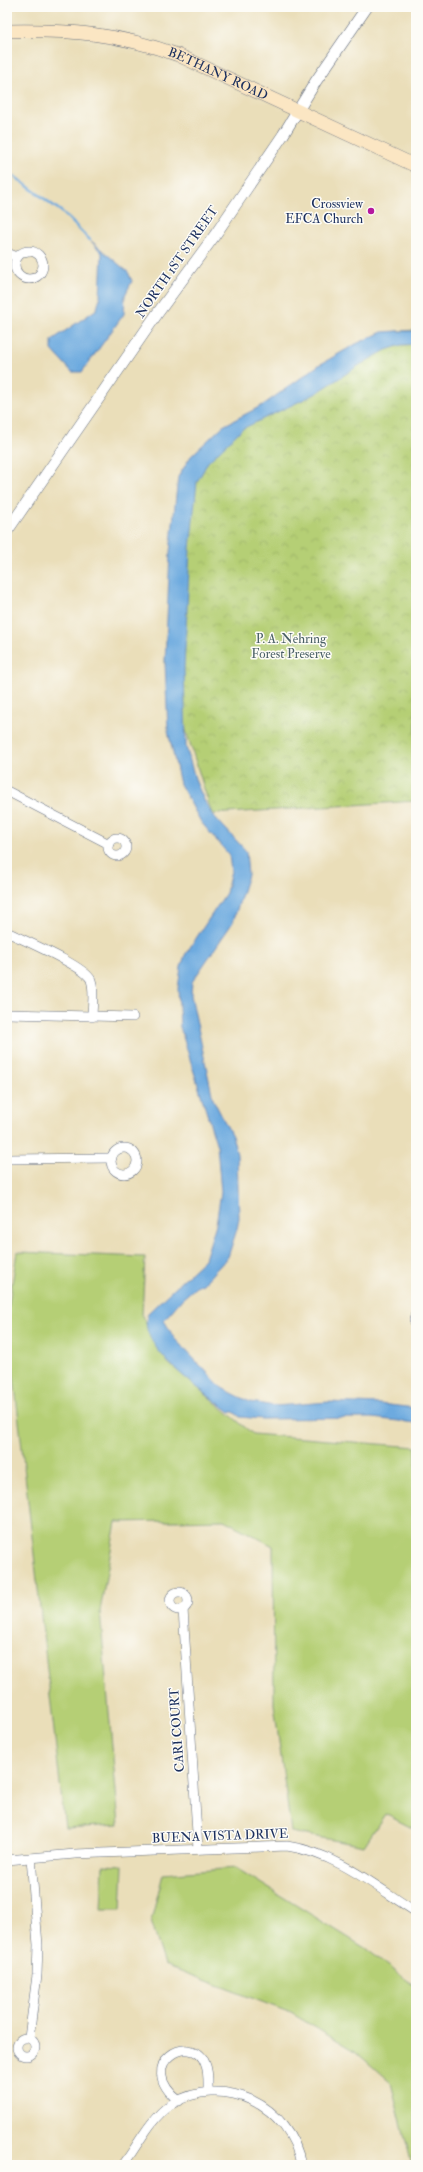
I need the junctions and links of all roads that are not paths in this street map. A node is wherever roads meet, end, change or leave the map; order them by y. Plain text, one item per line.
1 (367, 7) edge
2 (7, 31) edge
3 (298, 110) junction
4 (416, 166) edge
5 (7, 253) edge
6 (17, 257) dead end
7 (7, 531) edge
8 (7, 791) edge
9 (109, 844) dead end
10 (7, 932) edge
11 (7, 1014) edge
12 (92, 1017) junction
13 (133, 1017) dead end
14 (112, 1158) dead end
15 (7, 1159) edge
16 (416, 1312) edge
17 (416, 1326) edge
18 (183, 1609) dead end
19 (198, 1849) junction
20 (31, 1858) junction
21 (7, 1860) edge
22 (416, 1912) edge
23 (29, 2038) dead end
24 (208, 2091) junction
25 (179, 2101) junction
26 (123, 2165) edge
27 (301, 2165) edge

1 - 3 street, NORTH 1ST STREET
2 - 3 main road, BETHANY ROAD
3 - 4 main road, BETHANY ROAD
3 - 7 street, NORTH 1ST STREET
5 - 6 street
8 - 9 street
10 - 12 street
11 - 12 street
12 - 13 street
14 - 15 street
16 - 17 street
18 - 19 street, CARI COURT
19 - 20 street, BUENA VISTA DRIVE
19 - 22 street, BUENA VISTA DRIVE
20 - 21 street, BUENA VISTA DRIVE
20 - 23 street
24 - 25 street
24 - 25 street
24 - 27 street
25 - 26 street

